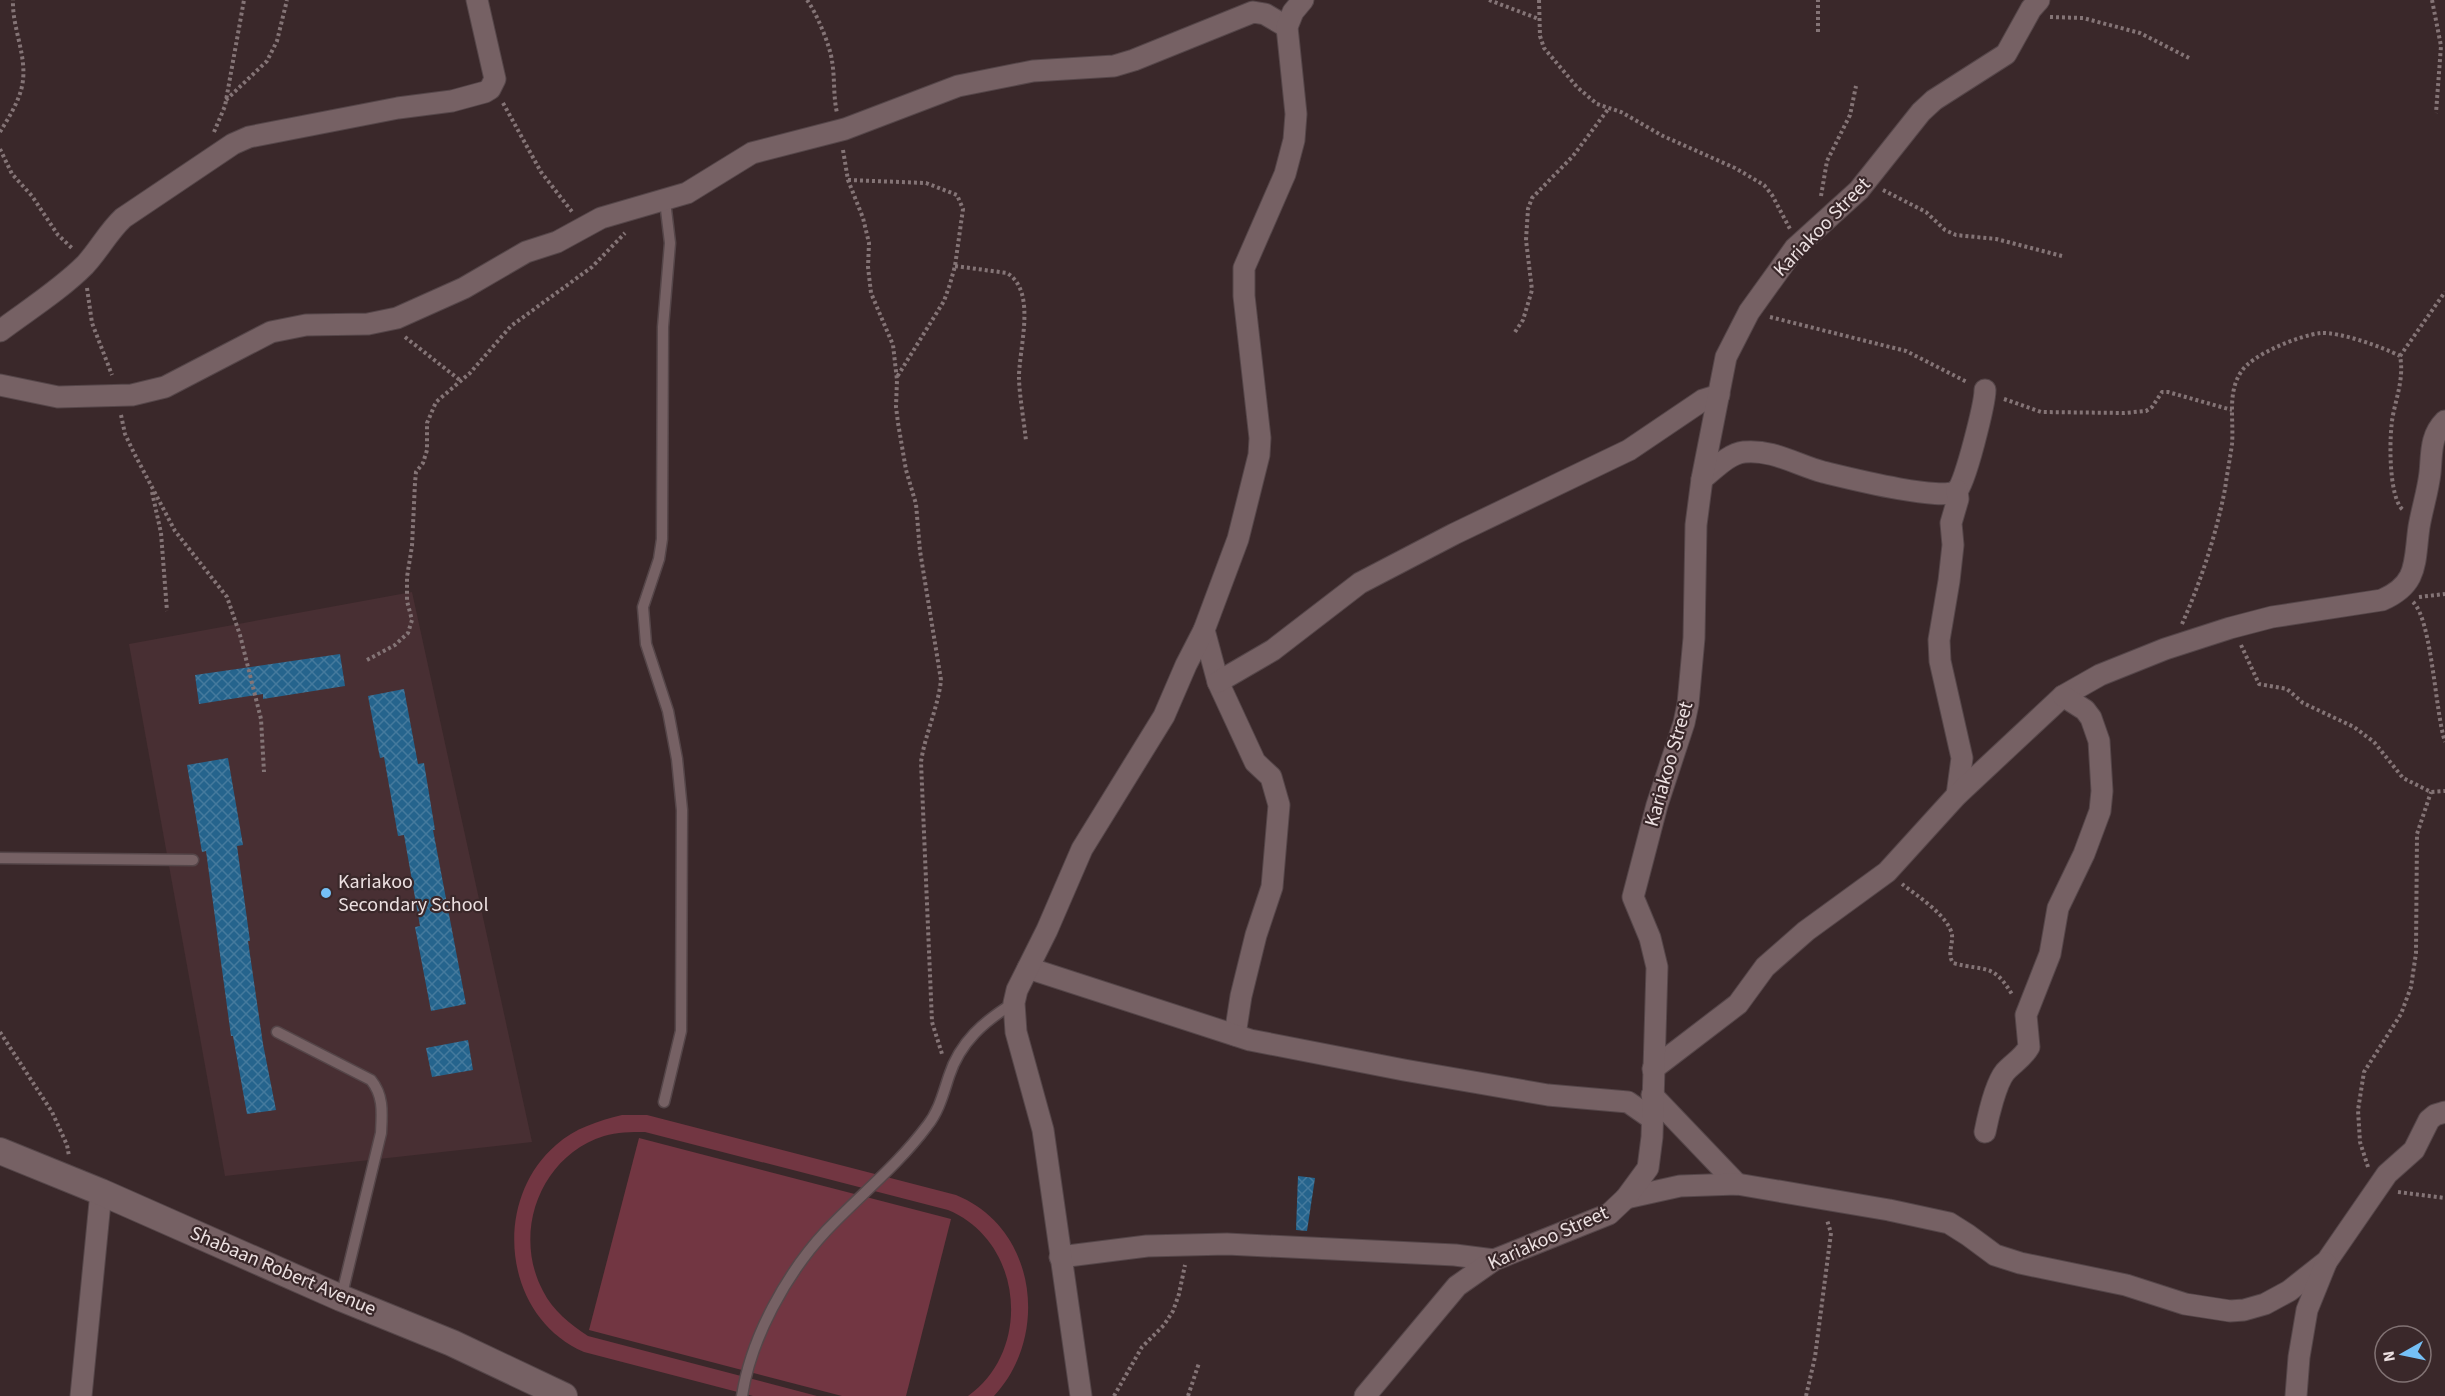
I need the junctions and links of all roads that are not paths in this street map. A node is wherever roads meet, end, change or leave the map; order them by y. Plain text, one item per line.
1 (1303, 0) edge
2 (482, 2) edge
3 (2034, 8) edge
4 (1287, 27) junction
5 (665, 201) junction
6 (0, 331) edge
7 (0, 385) edge
8 (1985, 390) dead end
9 (1719, 395) junction
10 (2445, 421) edge
11 (1702, 478) junction
12 (1957, 490) junction
13 (1204, 630) junction
14 (1218, 682) junction
15 (2063, 696) junction
16 (1957, 795) junction
17 (0, 858) edge
18 (193, 860) dead end
19 (1028, 969) junction
20 (1014, 1003) junction
21 (277, 1032) dead end
22 (1235, 1035) junction
23 (1653, 1069) junction
24 (1652, 1095) junction
25 (664, 1102) dead end
26 (2445, 1112) edge
27 (1651, 1118) junction
28 (1985, 1132) dead end
29 (0, 1151) edge
30 (1737, 1184) junction
31 (100, 1192) junction
32 (1626, 1198) junction
33 (1060, 1257) junction
34 (1494, 1260) junction
35 (2327, 1261) junction
36 (341, 1298) junction
37 (81, 1396) edge
38 (564, 1396) edge
39 (742, 1396) edge
40 (1081, 1396) edge
41 (1365, 1396) edge
42 (2296, 1396) edge

1 - 4 street
2 - 6 street
3 - 9 street, Kariakoo Street
4 - 5 street
4 - 13 street
5 - 7 street
5 - 25 lane
8 - 12 street
9 - 11 street, Kariakoo Street
9 - 14 street
10 - 15 street
11 - 12 street
11 - 23 street, Kariakoo Street
12 - 16 street
13 - 14 street
13 - 19 street
14 - 22 street
15 - 16 street
15 - 28 street
16 - 23 street
17 - 18 lane
19 - 20 street
19 - 22 street
20 - 33 street
20 - 39 lane
21 - 36 lane
22 - 27 street
23 - 24 street, Kariakoo Street
24 - 27 street, Kariakoo Street
24 - 30 street
26 - 35 street
27 - 32 street, Kariakoo Street
29 - 31 street, Shabaan Robert Avenue
30 - 32 street
30 - 35 street
31 - 36 street, Shabaan Robert Avenue
31 - 37 street
32 - 34 street, Kariakoo Street
33 - 34 street
33 - 40 street
34 - 41 street, Kariakoo Street
35 - 42 street
36 - 38 street, Shabaan Robert Avenue

